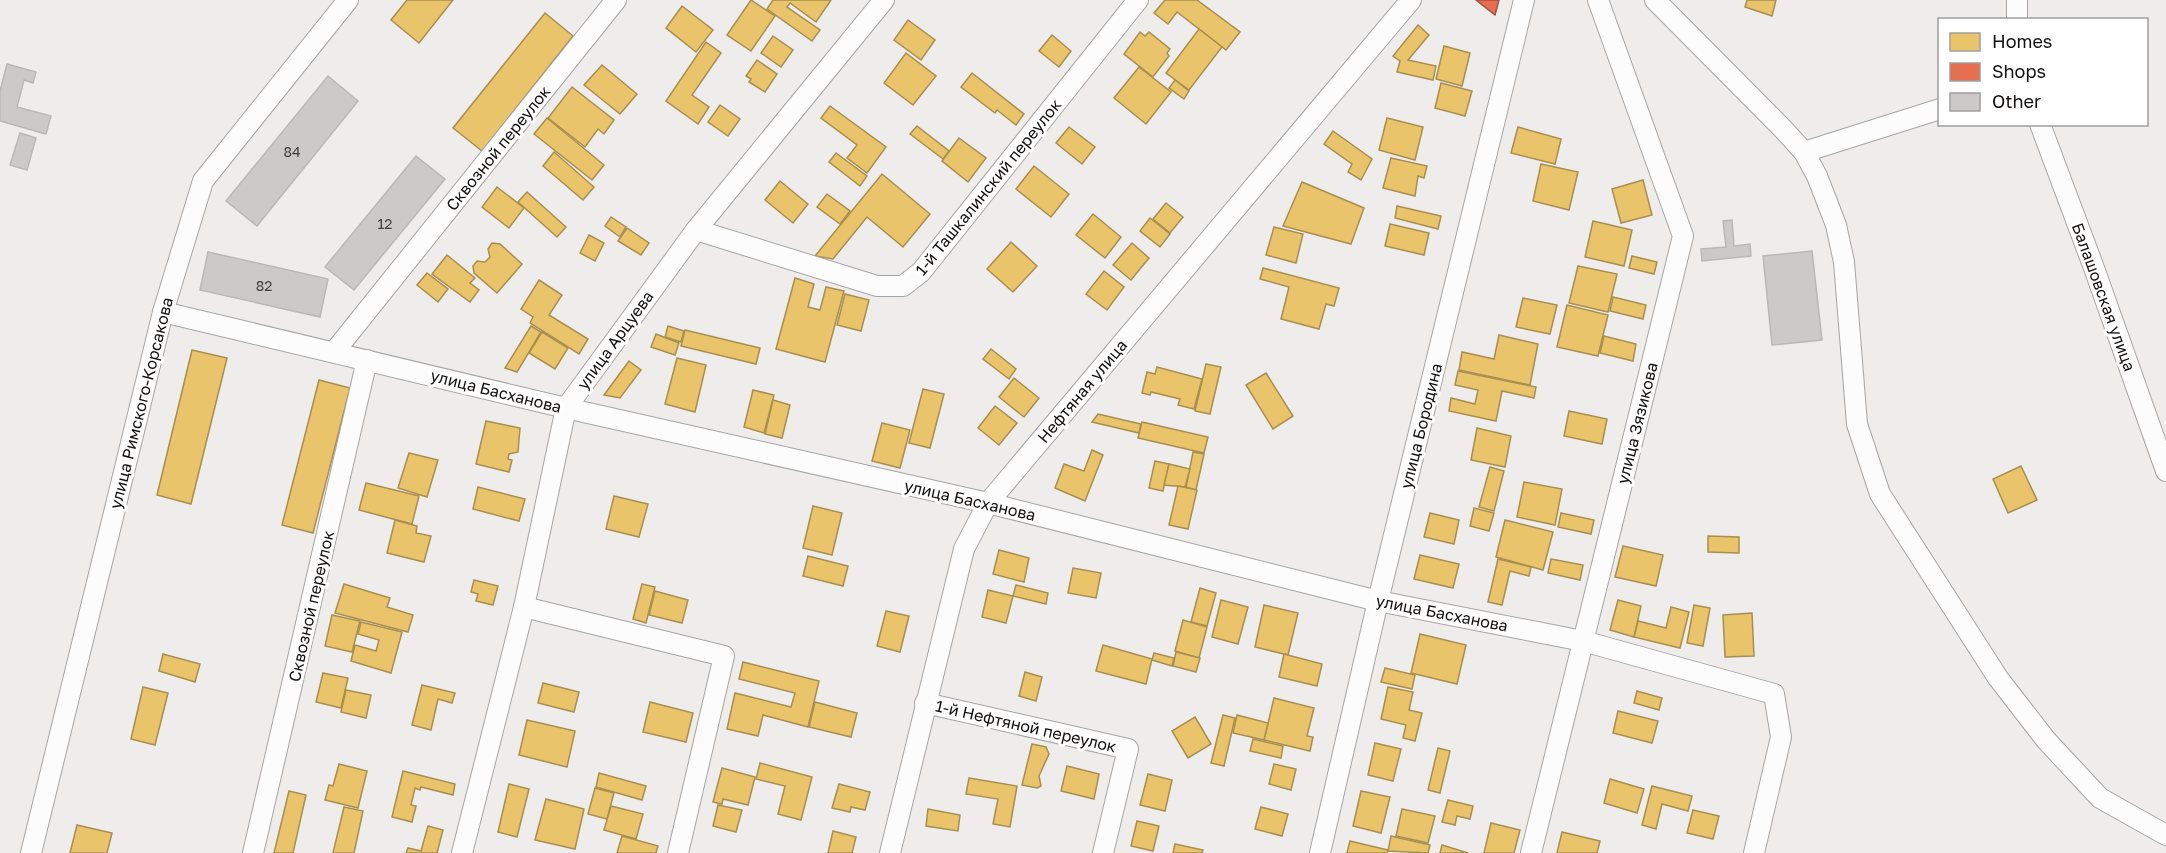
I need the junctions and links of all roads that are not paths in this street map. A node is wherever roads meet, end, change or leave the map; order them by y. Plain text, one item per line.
1 (348, 0) edge
2 (616, 0) edge
3 (884, 0) edge
4 (1138, 0) edge
5 (1411, 0) edge
6 (1524, 0) edge
7 (1598, 0) edge
8 (1654, 0) edge
9 (2017, 0) edge
10 (2017, 18) edge
11 (1938, 110) edge
12 (2041, 126) edge
13 (1804, 152) junction
14 (696, 230) junction
15 (163, 312) junction
16 (334, 352) junction
17 (368, 360) junction
18 (566, 408) junction
19 (2166, 471) edge
20 (988, 503) junction
21 (1378, 601) junction
22 (524, 607) junction
23 (1583, 641) junction
24 (925, 703) junction
25 (2166, 835) edge
26 (31, 853) edge
27 (254, 853) edge
28 (462, 853) edge
29 (678, 853) edge
30 (890, 853) edge
31 (1102, 853) edge
32 (1320, 853) edge
33 (1531, 853) edge
34 (1754, 853) edge

1 - 15 street, улица Римского-Корсакова
2 - 16 street, Сквозной переулок
3 - 14 street, улица Арцуева
4 - 14 street, 1-й Ташкалинский переулок
5 - 20 street, Нефтяная улица
6 - 21 street, улица Бородина
7 - 23 street, улица Зязикова
8 - 13 street
9 - 10 street
11 - 13 street
12 - 19 street, Балашовская улица
13 - 25 street
14 - 18 street, улица Арцуева
15 - 16 street, улица Басханова
15 - 26 street, улица Римского-Корсакова
16 - 17 street, улица Басханова
17 - 18 street, улица Басханова
17 - 27 street, Сквозной переулок
18 - 20 street, улица Басханова
18 - 22 street, улица Арцуева
20 - 21 street, улица Басханова
20 - 24 street, Нефтяная улица
21 - 23 street, улица Басханова
21 - 32 street, улица Бородина
22 - 28 street, улица Арцуева
22 - 29 street
23 - 33 street, улица Зязикова
23 - 34 street, улица Басханова
24 - 30 street, Нефтяная улица
24 - 31 street, 1-й Нефтяной переулок

